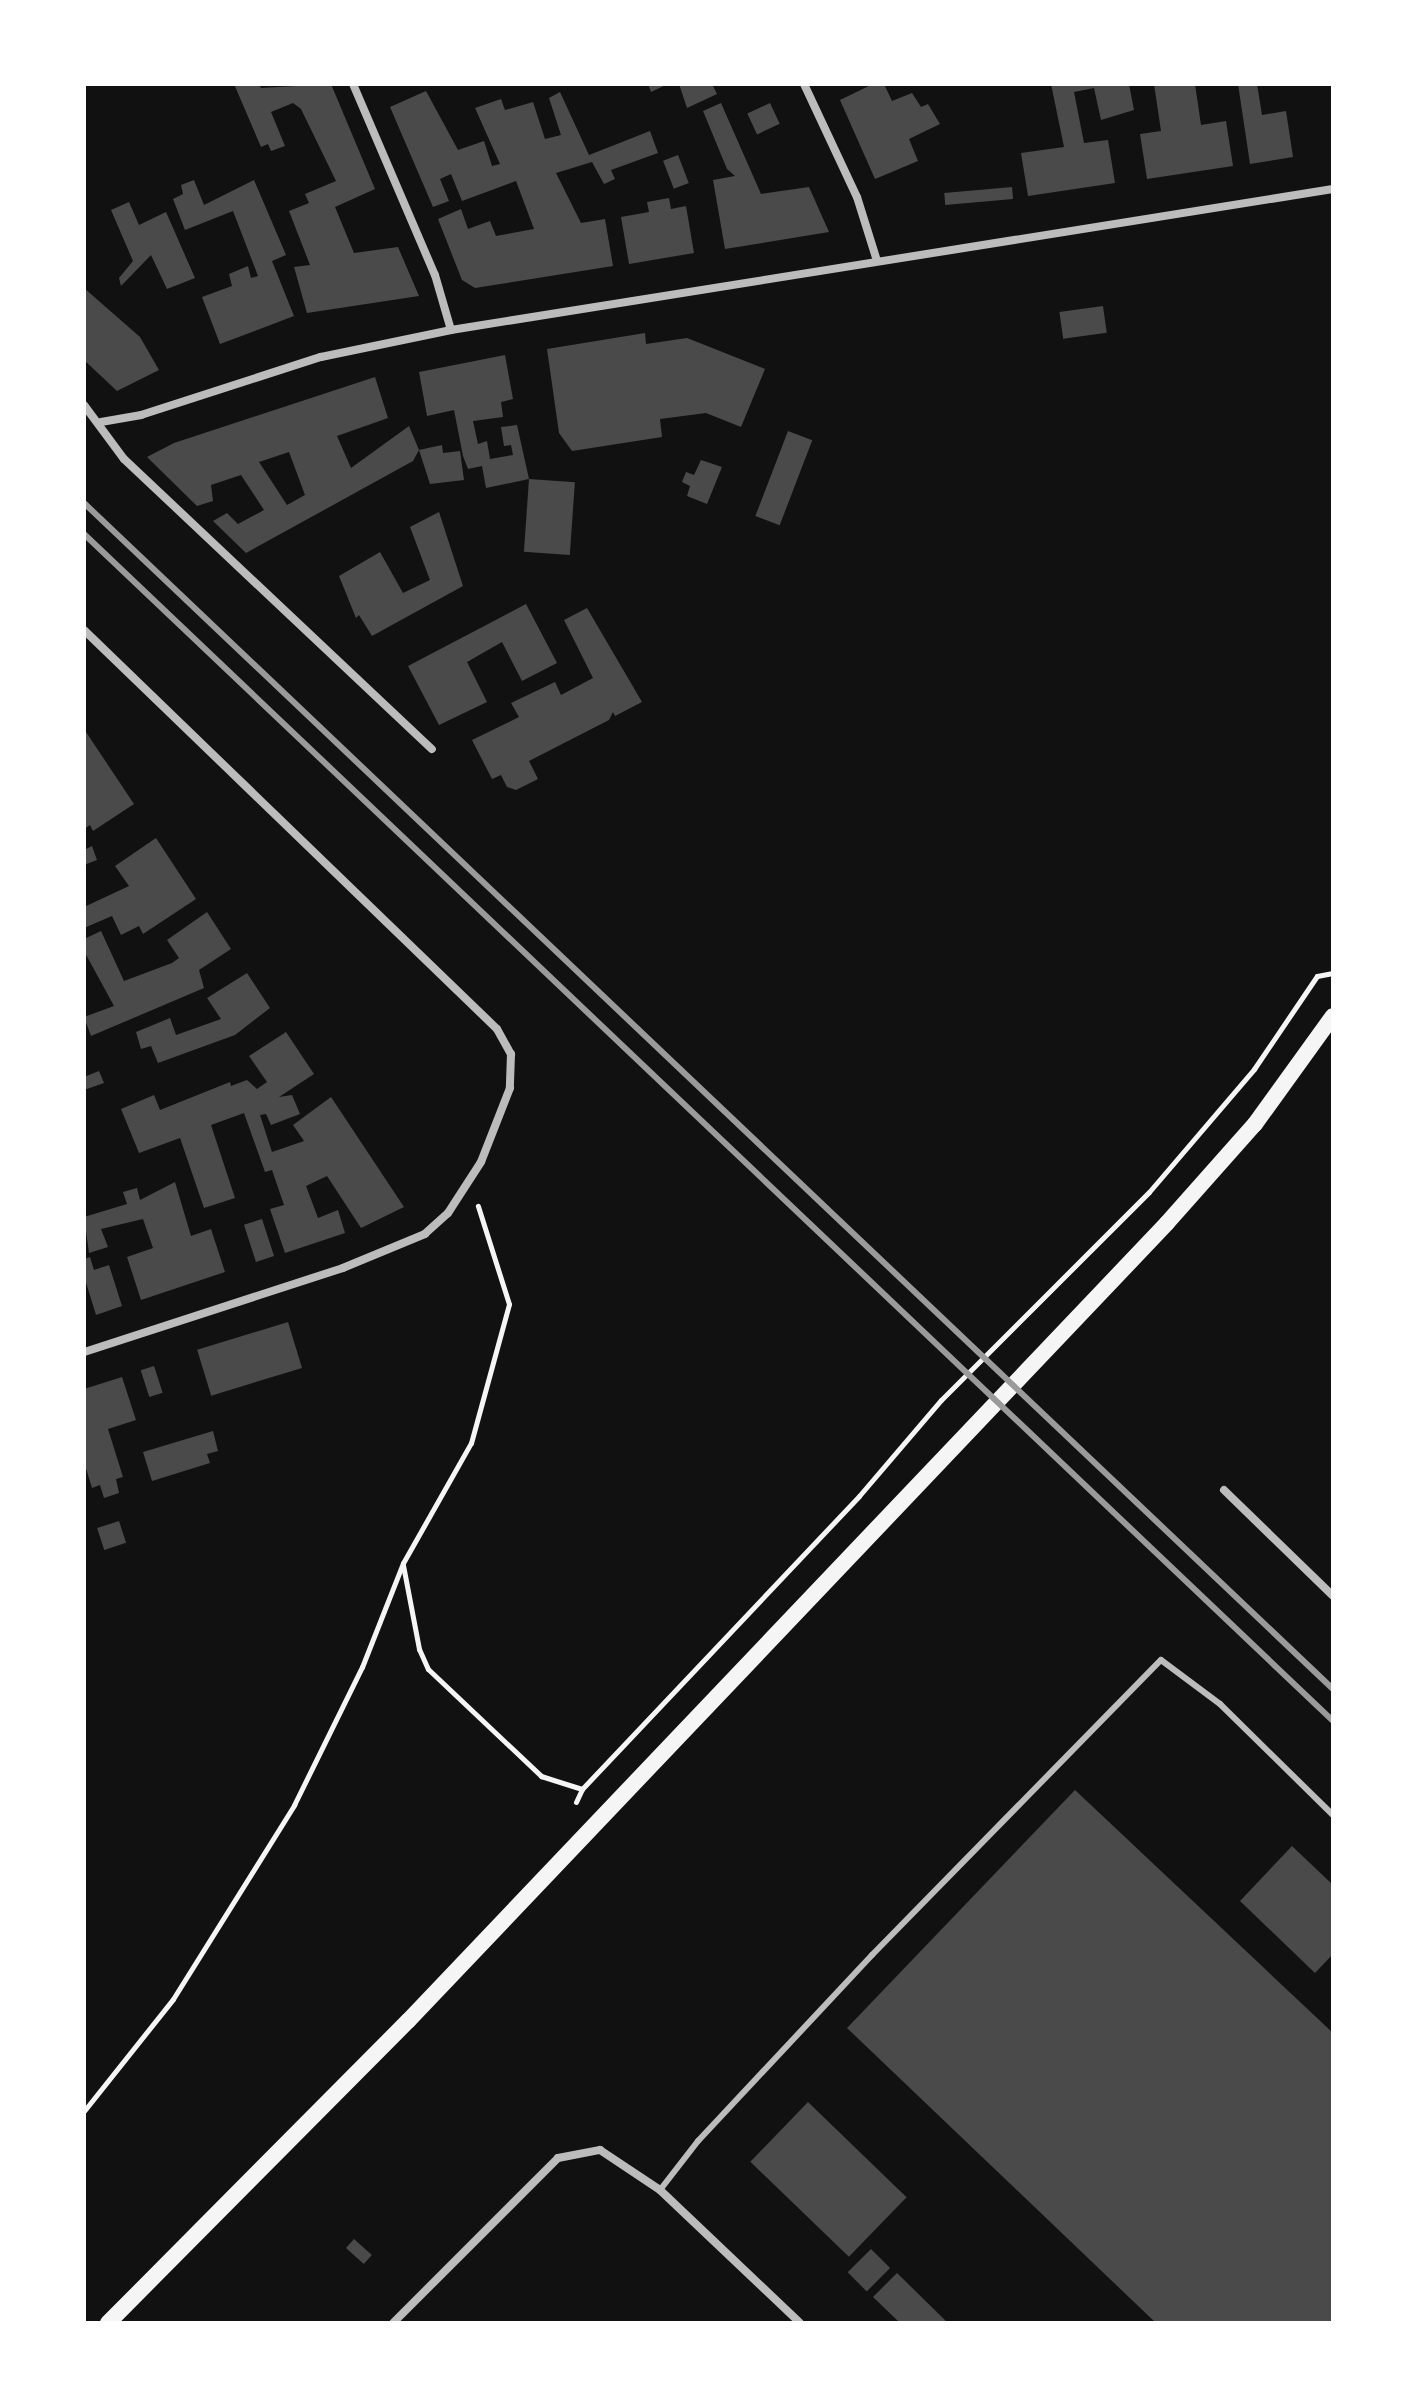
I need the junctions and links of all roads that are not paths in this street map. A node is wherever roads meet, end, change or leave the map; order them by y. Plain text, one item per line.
1 (353, 84) edge
2 (804, 84) edge
3 (1333, 189) edge
4 (877, 261) junction
5 (451, 330) junction
6 (84, 405) edge
7 (101, 422) junction
8 (84, 630) edge
9 (432, 749) dead end
10 (1333, 1016) edge
11 (84, 1352) edge
12 (1224, 1490) dead end
13 (1333, 1596) edge
14 (1333, 1815) edge
15 (660, 2190) junction
16 (108, 2323) edge
17 (393, 2323) edge
18 (800, 2323) edge

1 - 5 street
2 - 4 street
3 - 4 street
4 - 5 street
5 - 7 street
6 - 7 street
7 - 9 street
8 - 11 street
10 - 16 main road
12 - 13 street
14 - 15 lane
15 - 17 street
15 - 18 street

